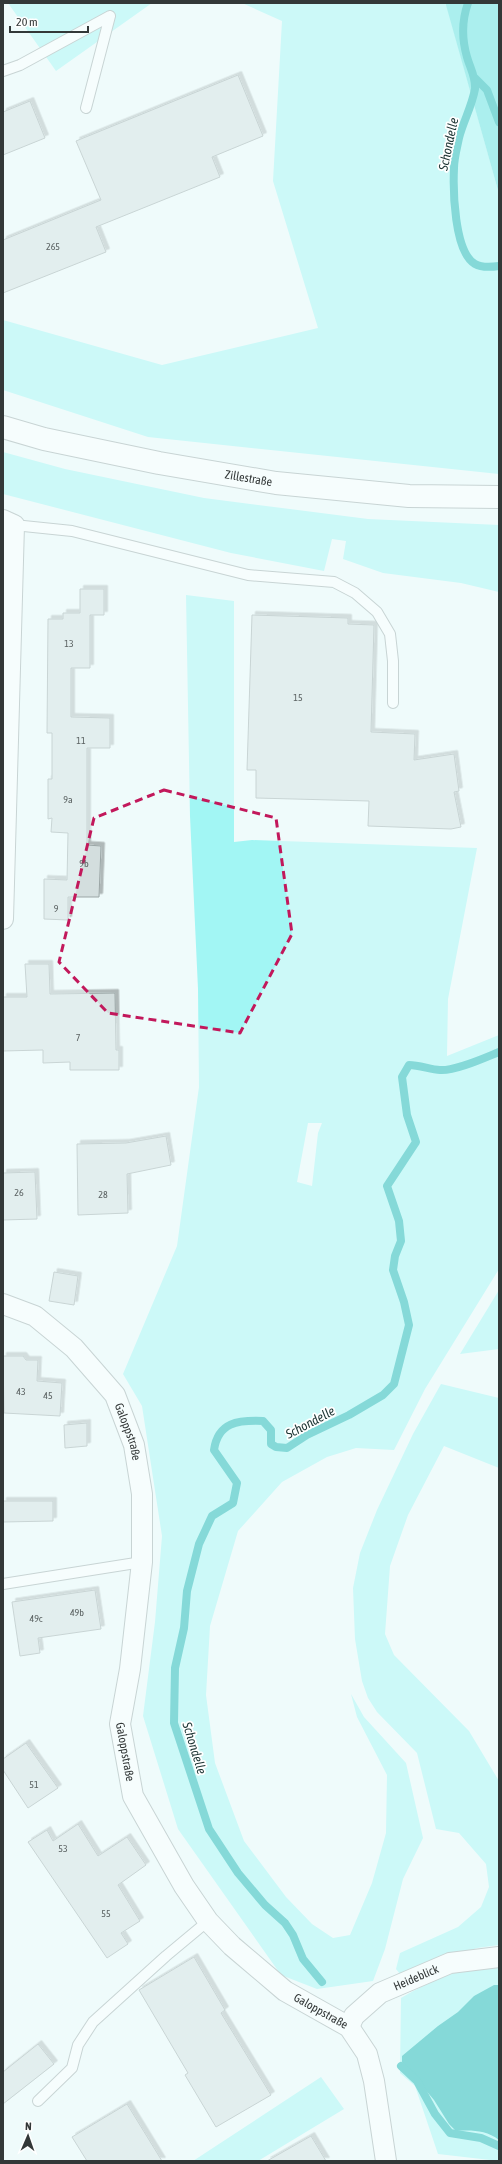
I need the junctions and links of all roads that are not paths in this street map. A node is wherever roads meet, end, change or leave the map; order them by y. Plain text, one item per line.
1 (3, 71) edge
2 (86, 108) dead end
3 (3, 427) edge
4 (499, 497) edge
5 (8, 523) edge
6 (392, 703) dead end
7 (3, 919) edge
8 (3, 1304) edge
9 (142, 1562) junction
10 (3, 1584) edge
11 (208, 1921) junction
12 (499, 1957) edge
13 (349, 2027) junction
14 (38, 2100) dead end
15 (386, 2161) edge

1 - 2 lane
3 - 4 main road, Zillestraße
5 - 6 lane
5 - 7 street
8 - 9 street, Galoppstraße
9 - 10 lane
9 - 11 street, Galoppstraße
11 - 13 street, Galoppstraße
11 - 14 lane
12 - 13 street, Heideblick
13 - 15 street, Galoppstraße

